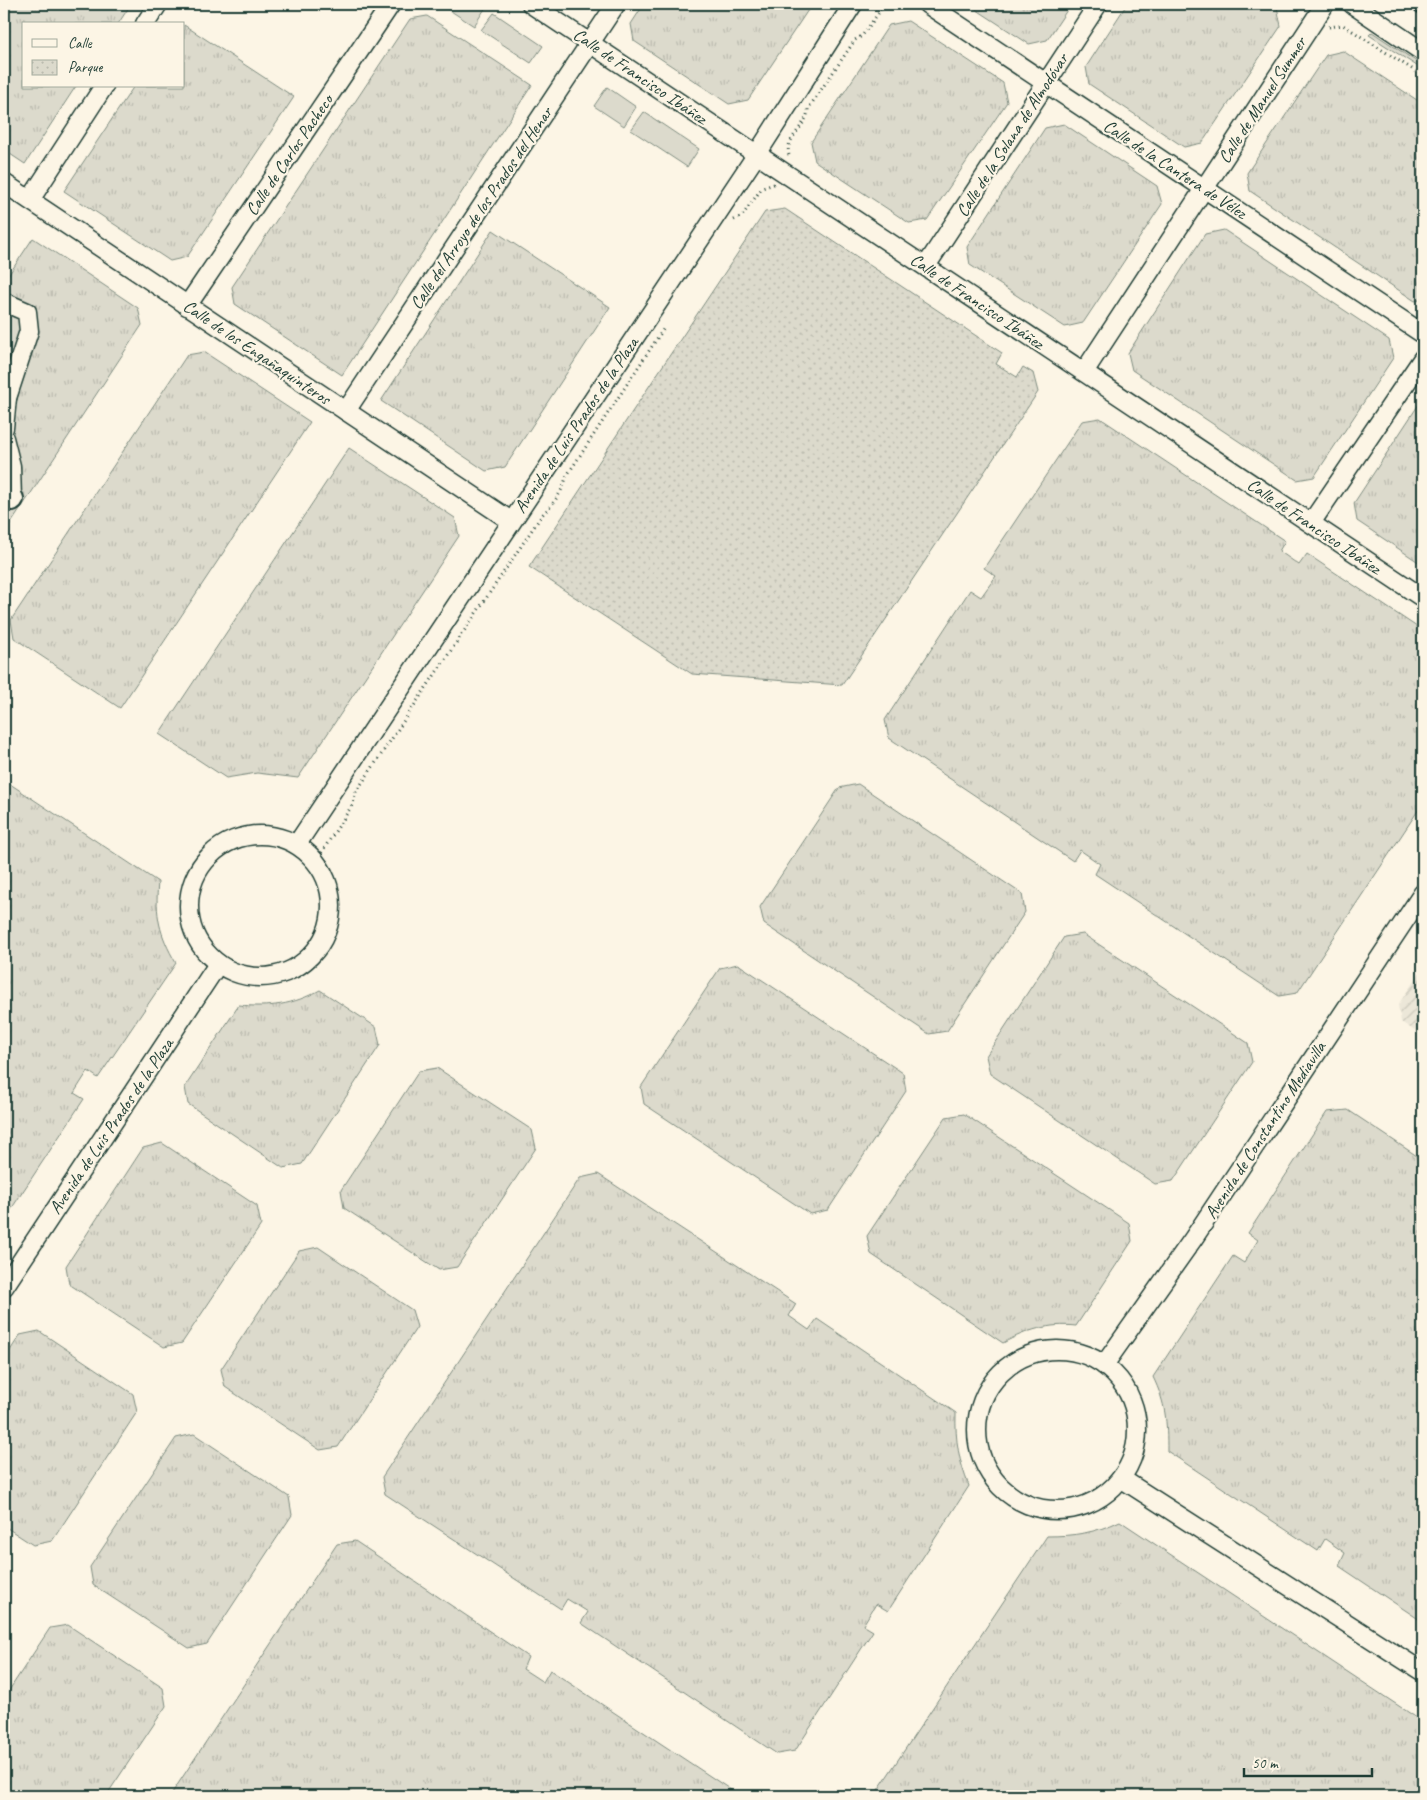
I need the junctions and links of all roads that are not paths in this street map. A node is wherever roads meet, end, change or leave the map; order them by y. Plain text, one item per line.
1 (158, 4) edge
2 (391, 4) edge
3 (531, 4) edge
4 (616, 4) edge
5 (852, 4) edge
6 (926, 4) edge
7 (1098, 4) edge
8 (1325, 4) edge
9 (1352, 4) edge
10 (146, 22) edge
11 (590, 43) junction
12 (1423, 52) edge
13 (1046, 84) junction
14 (103, 88) edge
15 (758, 154) junction
16 (4, 183) edge
17 (1204, 188) junction
18 (30, 200) junction
19 (926, 266) junction
20 (4, 302) edge
21 (187, 306) junction
22 (1423, 334) edge
23 (1423, 358) edge
24 (1084, 372) junction
25 (6, 398) edge
26 (346, 411) junction
27 (4, 428) edge
28 (4, 438) edge
29 (7, 498) edge
30 (511, 521) junction
31 (1311, 524) junction
32 (1423, 598) edge
33 (297, 844) junction
34 (1423, 893) edge
35 (218, 964) junction
36 (4, 1288) edge
37 (1104, 1365) junction
38 (1122, 1479) junction
39 (1423, 1672) edge

1 - 10 street
2 - 21 street, Calle de Carlos Pacheco
3 - 11 street, Calle de Francisco Ibáñez
4 - 11 street, Calle del Arroyo de los Prados del Henar
5 - 15 street, Avenida de Luis Prados de la Plaza
6 - 13 street, Calle de la Cantera de Vélez
7 - 13 street, Calle de la Solana de Almodóvar
8 - 17 street, Calle de Manuel Summer
9 - 12 street
11 - 15 street, Calle de Francisco Ibáñez
11 - 26 street, Calle del Arroyo de los Prados del Henar
13 - 17 street, Calle de la Cantera de Vélez
13 - 19 street, Calle de la Solana de Almodóvar
14 - 18 street
15 - 19 street, Calle de Francisco Ibáñez
15 - 30 street, Avenida de Luis Prados de la Plaza
16 - 18 street, Calle de los Engañaquinteros
17 - 22 street, Calle de la Cantera de Vélez
17 - 24 street, Calle de Manuel Summer
18 - 21 street, Calle de los Engañaquinteros
19 - 24 street, Calle de Francisco Ibáñez
20 - 25 street
21 - 26 street, Calle de los Engañaquinteros
23 - 31 street
24 - 31 street, Calle de Francisco Ibáñez
25 - 27 street
26 - 30 street, Calle de los Engañaquinteros
28 - 29 street
30 - 33 street, Avenida de Luis Prados de la Plaza
31 - 32 street, Calle de Francisco Ibáñez
33 - 35 street
33 - 35 street
34 - 37 street, Avenida de Constantino Mediavilla
35 - 36 street, Avenida de Luis Prados de la Plaza
37 - 38 street
37 - 38 street
38 - 39 street

